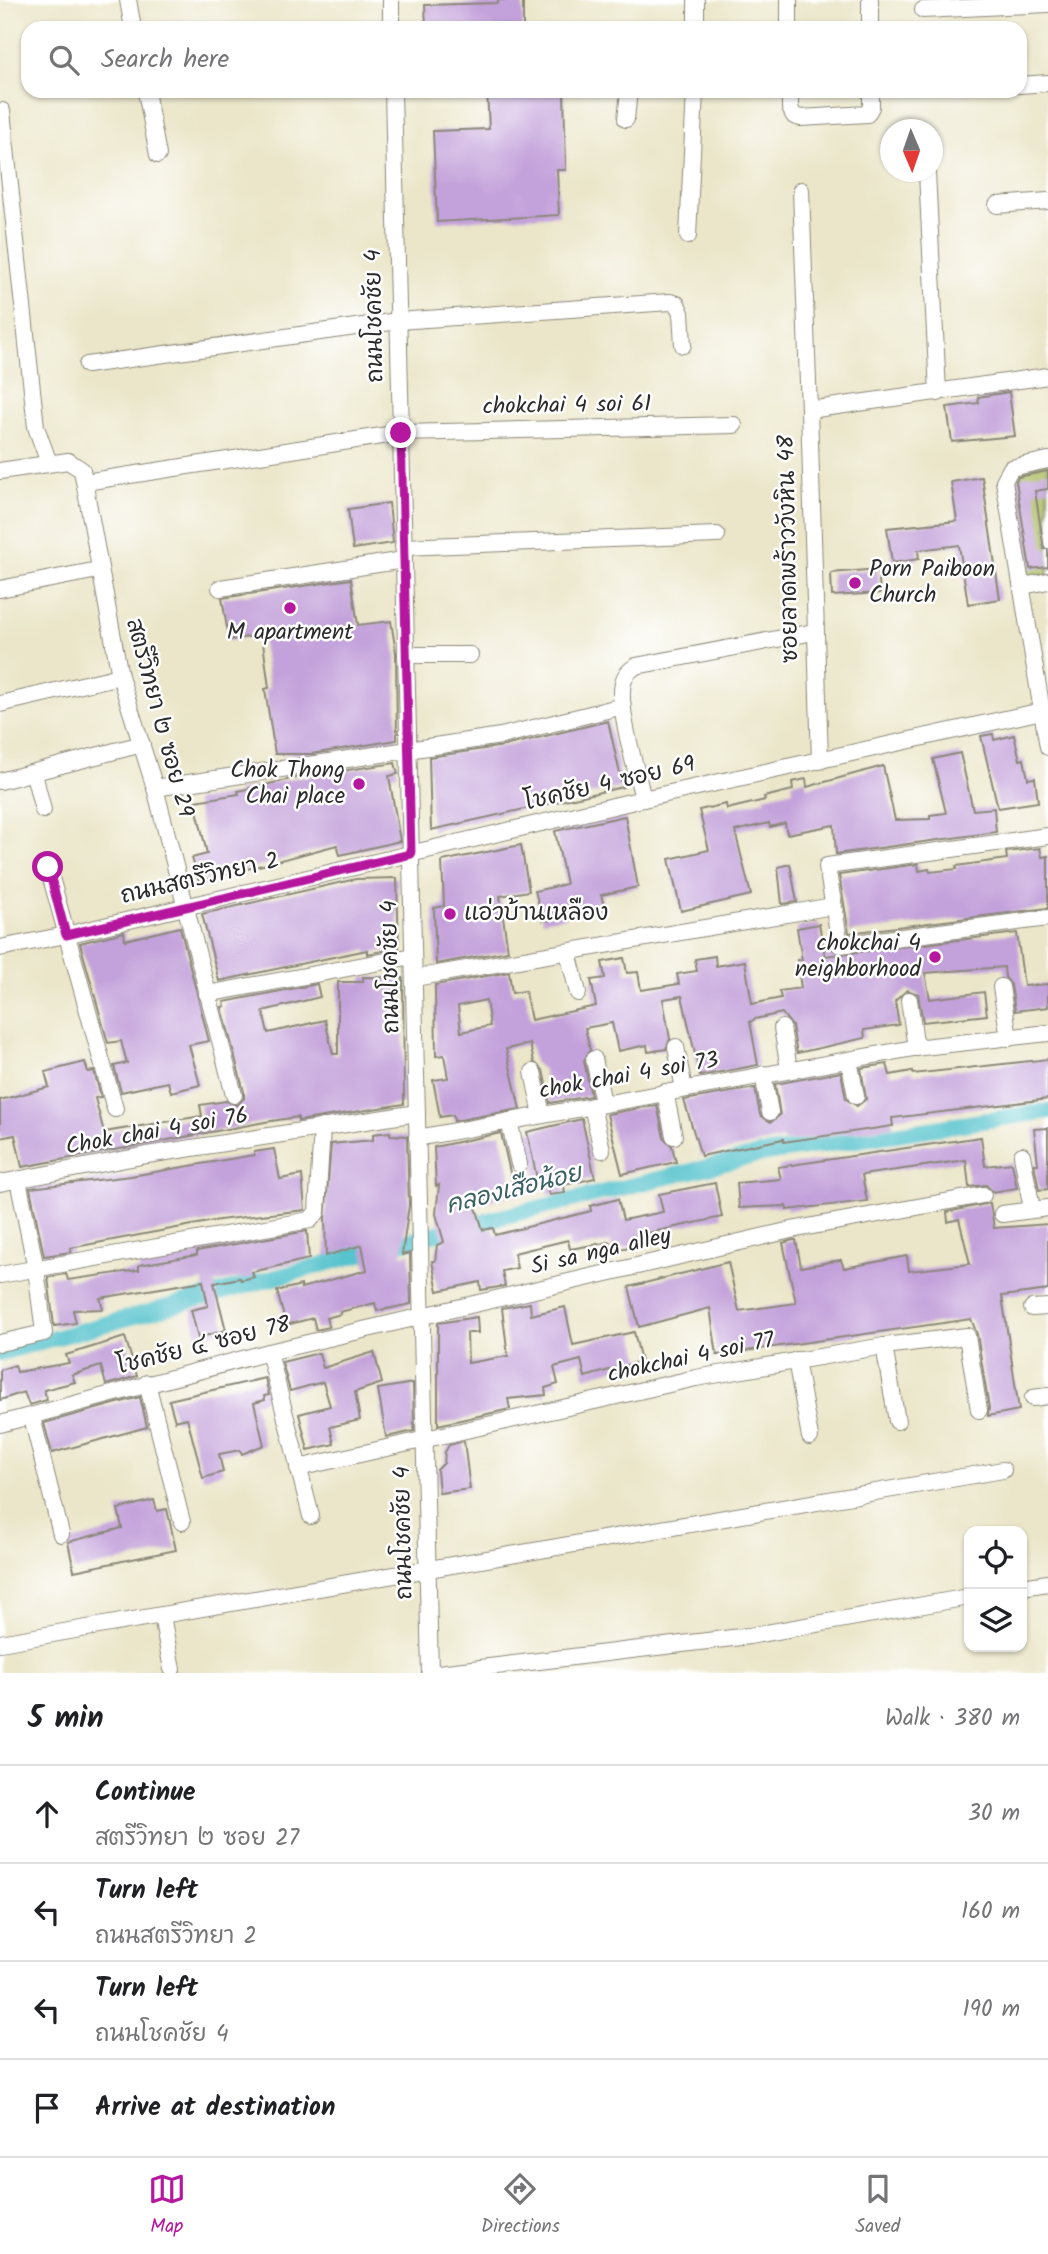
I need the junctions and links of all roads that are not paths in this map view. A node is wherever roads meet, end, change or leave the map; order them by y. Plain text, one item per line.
1 (128, 0) edge
2 (391, 0) edge
3 (696, 0) edge
4 (789, 0) edge
5 (870, 0) edge
6 (1048, 4) edge
7 (923, 10) dead end
8 (132, 21) edge
9 (391, 21) edge
10 (696, 21) edge
11 (789, 21) edge
12 (870, 21) edge
13 (1048, 83) edge
14 (1027, 84) edge
15 (147, 98) edge
16 (393, 98) edge
17 (628, 98) edge
18 (695, 98) edge
19 (790, 98) edge
20 (871, 98) edge
21 (2, 111) edge
22 (626, 119) dead end
23 (158, 155) dead end
24 (927, 182) edge
25 (801, 190) dead end
26 (1048, 201) edge
27 (997, 205) dead end
28 (688, 236) dead end
29 (398, 321) junction
30 (682, 345) dead end
31 (87, 365) dead end
32 (1048, 376) edge
33 (938, 393) junction
34 (809, 410) junction
35 (734, 425) dead end
36 (401, 433) junction
37 (1048, 460) edge
38 (49, 463) junction
39 (0, 471) edge
40 (85, 482) junction
41 (717, 535) dead end
42 (404, 554) junction
43 (98, 569) junction
44 (1048, 581) edge
45 (1023, 586) junction
46 (220, 587) dead end
47 (0, 589) edge
48 (814, 632) junction
49 (1041, 648) edge
50 (406, 654) junction
51 (470, 655) dead end
52 (120, 676) junction
53 (0, 704) edge
54 (623, 706) junction
55 (1042, 711) junction
56 (142, 744) junction
57 (1048, 747) edge
58 (408, 748) junction
59 (820, 761) junction
60 (34, 774) junction
61 (0, 781) edge
62 (155, 788) junction
63 (643, 799) junction
64 (43, 810) dead end
65 (1048, 836) edge
66 (411, 854) junction
67 (48, 867) dead end
68 (185, 905) junction
69 (833, 906) junction
70 (1048, 918) edge
71 (66, 935) junction
72 (0, 948) edge
73 (568, 952) junction
74 (413, 956) junction
75 (414, 978) junction
76 (1001, 987) dead end
77 (578, 993) dead end
78 (207, 994) junction
79 (909, 1000) dead end
80 (782, 1028) dead end
81 (1048, 1033) edge
82 (1009, 1038) junction
83 (676, 1047) dead end
84 (916, 1048) junction
85 (594, 1059) dead end
86 (849, 1060) junction
87 (789, 1069) junction
88 (533, 1072) dead end
89 (764, 1074) junction
90 (684, 1089) junction
91 (665, 1092) junction
92 (234, 1095) dead end
93 (856, 1096) dead end
94 (598, 1104) junction
95 (115, 1109) dead end
96 (771, 1112) dead end
97 (417, 1113) junction
98 (542, 1115) junction
99 (509, 1121) junction
100 (322, 1127) junction
101 (674, 1136) dead end
102 (417, 1138) junction
103 (602, 1150) dead end
104 (1022, 1156) dead end
105 (519, 1164) dead end
106 (19, 1180) junction
107 (0, 1183) edge
108 (983, 1195) dead end
109 (1040, 1209) edge
110 (1002, 1214) dead end
111 (36, 1269) junction
112 (0, 1275) edge
113 (422, 1318) junction
114 (0, 1343) edge
115 (884, 1346) junction
116 (269, 1352) junction
117 (796, 1360) junction
118 (147, 1383) junction
119 (979, 1410) dead end
120 (32, 1417) junction
121 (897, 1421) dead end
122 (0, 1424) edge
123 (810, 1437) dead end
124 (425, 1441) junction
125 (298, 1468) junction
126 (1003, 1470) dead end
127 (311, 1516) dead end
128 (182, 1522) dead end
129 (61, 1534) dead end
130 (427, 1567) junction
131 (1048, 1583) edge
132 (1027, 1586) edge
133 (964, 1598) edge
134 (162, 1616) junction
135 (0, 1643) edge
136 (172, 1669) dead end
137 (430, 1673) edge
138 (438, 1673) edge

1 - 8 street
2 - 9 street
3 - 10 street
4 - 11 street
5 - 12 street
6 - 7 street
13 - 14 street
15 - 23 street
16 - 29 street, ถนนโชคชัย 4
17 - 22 street
18 - 28 street
19 - 20 street
21 - 38 street
24 - 33 street
25 - 34 street
26 - 27 street
29 - 30 street
29 - 31 street
29 - 36 street, ถนนโชคชัย 4
32 - 33 street, ซอยลาดพร้าววังหิน 48
33 - 34 street, ซอยลาดพร้าววังหิน 48
34 - 48 street, ซอยลาดพร้าววังหิน 48
35 - 36 street, chokchai 4 soi 61
36 - 40 street, chokchai 4 soi 61
36 - 42 street, ถนนโชคชัย 4
37 - 45 street
38 - 39 street
38 - 40 street, สตรีวิทยา ๒ ซอย 29
40 - 43 street, สตรีวิทยา ๒ ซอย 29
41 - 42 street
42 - 46 street
42 - 50 street, ถนนโชคชัย 4
43 - 47 street
43 - 52 street, สตรีวิทยา ๒ ซอย 29
44 - 45 street
45 - 49 street
48 - 54 street
48 - 59 street, ซอยลาดพร้าววังหิน 48
49 - 55 street
50 - 51 street
50 - 58 street, ถนนโชคชัย 4
52 - 53 street
52 - 56 street, สตรีวิทยา ๒ ซอย 29
54 - 58 street
54 - 63 street
55 - 57 street
55 - 59 street, โชคชัย 4 ซอย 69
56 - 60 street
56 - 62 street, สตรีวิทยา ๒ ซอย 29
58 - 62 street
58 - 66 street, ถนนโชคชัย 4
59 - 63 street, โชคชัย 4 ซอย 69
60 - 61 street
60 - 64 street
62 - 68 street, สตรีวิทยา ๒ ซอย 29
63 - 66 street, โชคชัย 4 ซอย 69
65 - 69 street
66 - 68 street, ถนนสตรีวิทยา 2
66 - 74 street, ถนนโชคชัย 4
67 - 71 street
68 - 71 street, ถนนสตรีวิทยา 2
68 - 78 street, สตรีวิทยา ๒ ซอย 29
69 - 70 street
69 - 73 street
71 - 72 street, ถนนสตรีวิทยา 2
71 - 95 street
73 - 75 street
73 - 77 street
74 - 75 street, ถนนโชคชัย 4
74 - 78 street
75 - 97 street, ถนนโชคชัย 4
76 - 82 street
78 - 92 street, สตรีวิทยา ๒ ซอย 29
79 - 84 street
80 - 87 street
81 - 82 street, chok chai 4 soi 73
82 - 84 street, chok chai 4 soi 73
83 - 90 street
84 - 86 street, chok chai 4 soi 73
85 - 94 street
86 - 87 street, chok chai 4 soi 73
86 - 93 street
87 - 89 street, chok chai 4 soi 73
88 - 98 street
89 - 90 street, chok chai 4 soi 73
89 - 96 street
90 - 91 street, chok chai 4 soi 73
91 - 94 street, chok chai 4 soi 73
91 - 101 street
94 - 98 street, chok chai 4 soi 73
94 - 103 street
97 - 100 street, Chok chai 4 soi 76
97 - 102 street, ถนนโชคชัย 4
98 - 99 street, chok chai 4 soi 73
99 - 102 street, chok chai 4 soi 73
99 - 105 street
100 - 106 street, Chok chai 4 soi 76
100 - 111 street
102 - 113 street, ถนนโชคชัย 4
104 - 109 street
106 - 107 street, Chok chai 4 soi 76
106 - 111 street
108 - 113 street, Si sa nga alley
109 - 110 street
111 - 112 street
111 - 114 street
113 - 116 street, โชคชัย ๔ ซอย 78
113 - 124 street, ถนนโชคชัย 4
115 - 117 street, chokchai 4 soi 77
115 - 119 street, chokchai 4 soi 77
115 - 121 street
116 - 118 street, โชคชัย ๔ ซอย 78
116 - 125 street
117 - 123 street
117 - 124 street, chokchai 4 soi 77
118 - 120 street, โชคชัย ๔ ซอย 78
118 - 128 street
120 - 122 street, โชคชัย ๔ ซอย 78
120 - 129 street
124 - 125 street, chokchai 4 soi 77
124 - 130 street, ถนนโชคชัย 4
125 - 127 street
126 - 130 street
130 - 134 street
130 - 137 street, ถนนโชคชัย 4
131 - 132 street
133 - 138 street
134 - 135 street
134 - 136 street

